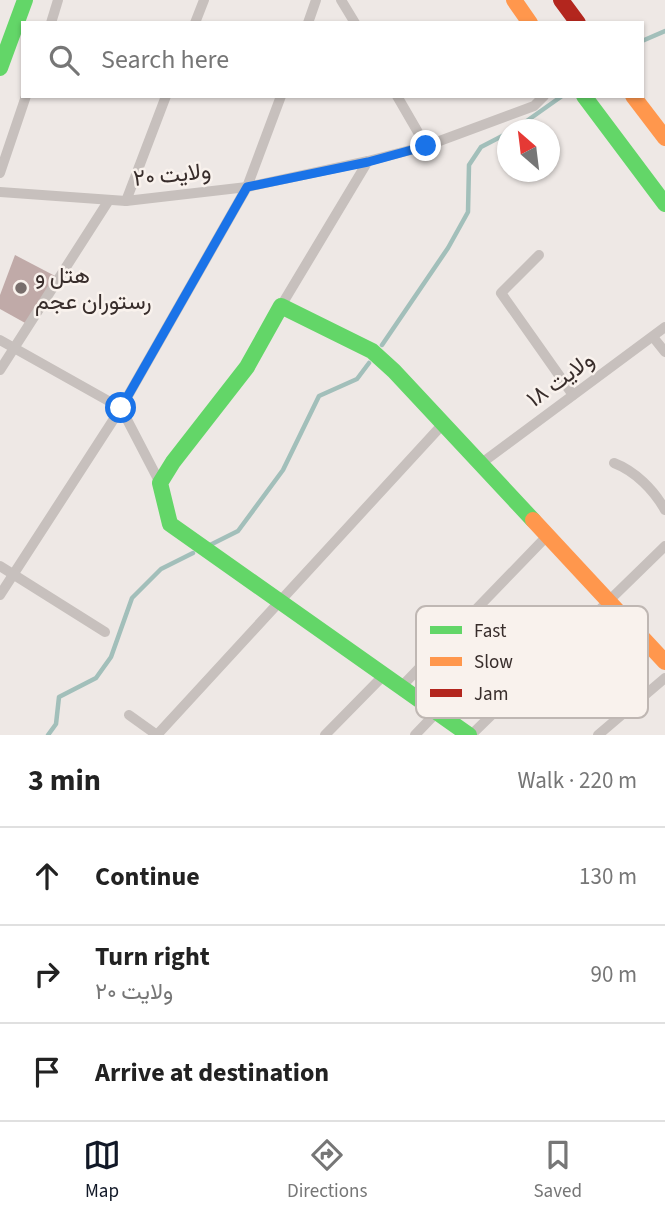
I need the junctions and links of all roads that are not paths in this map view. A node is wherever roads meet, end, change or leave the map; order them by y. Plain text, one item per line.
1 (25, 0) edge
2 (58, 0) edge
3 (204, 0) edge
4 (316, 0) edge
5 (341, 0) edge
6 (514, 0) edge
7 (568, 2) edge
8 (52, 21) edge
9 (196, 21) edge
10 (309, 21) edge
11 (354, 21) edge
12 (529, 21) edge
13 (577, 21) edge
14 (0, 68) edge
15 (25, 98) edge
16 (165, 98) edge
17 (280, 98) edge
18 (398, 98) edge
19 (542, 98) edge
20 (586, 98) edge
21 (635, 98) edge
22 (665, 138) edge
23 (426, 146) junction
24 (368, 162) junction
25 (0, 173) edge
26 (247, 187) junction
27 (0, 192) edge
28 (109, 200) junction
29 (125, 201) junction
30 (665, 204) edge
31 (539, 255) dead end
32 (281, 306) junction
33 (665, 327) edge
34 (653, 337) junction
35 (0, 340) edge
36 (14, 348) junction
37 (665, 352) edge
38 (0, 370) edge
39 (573, 395) junction
40 (121, 408) junction
41 (442, 425) junction
42 (614, 463) dead end
43 (479, 465) junction
44 (160, 483) junction
45 (665, 510) edge
46 (547, 536) junction
47 (665, 547) edge
48 (0, 566) edge
49 (13, 574) junction
50 (0, 595) edge
51 (280, 601) junction
52 (608, 602) junction
53 (479, 606) edge
54 (604, 606) edge
55 (612, 606) edge
56 (105, 632) dead end
57 (648, 644) edge
58 (665, 662) edge
59 (416, 671) edge
60 (384, 675) junction
61 (665, 678) edge
62 (401, 687) junction
63 (648, 692) edge
64 (416, 697) edge
65 (129, 715) dead end
66 (431, 718) edge
67 (446, 718) edge
68 (488, 718) edge
69 (618, 718) edge
70 (157, 735) edge
71 (325, 735) edge
72 (415, 735) edge
73 (470, 735) edge
74 (598, 735) edge

1 - 14 main road
2 - 8 street
3 - 9 street
4 - 10 street
5 - 11 street
6 - 12 main road
7 - 13 main road
15 - 25 street
16 - 29 street
17 - 26 street
18 - 23 street
19 - 23 street, ولایت ۲۰
20 - 30 main road
21 - 22 main road
23 - 24 street, ولایت ۲۰
24 - 26 street, ولایت ۲۰
24 - 32 street
26 - 29 street, ولایت ۲۰
26 - 40 street
27 - 28 street, ولایت ۲۰
28 - 29 street, ولایت ۲۰
28 - 36 street
31 - 39 street
32 - 41 main road
32 - 44 main road
33 - 34 street, ولایت ۱۸
34 - 37 street
34 - 39 street, ولایت ۱۸
35 - 36 street
36 - 38 street
36 - 40 street
39 - 43 street, ولایت ۱۸
40 - 44 street
40 - 49 street
41 - 43 main road
41 - 51 street
42 - 45 street
43 - 46 main road
44 - 51 main road
46 - 52 main road
46 - 53 street
47 - 52 street
48 - 49 street
49 - 50 street
49 - 56 street
51 - 60 main road
51 - 70 street
52 - 54 street
52 - 55 main road
57 - 58 main road
59 - 62 street
60 - 62 main road
60 - 71 street
61 - 63 street
62 - 64 main road
65 - 70 street
66 - 72 street
67 - 73 main road
68 - 73 street
69 - 74 street

